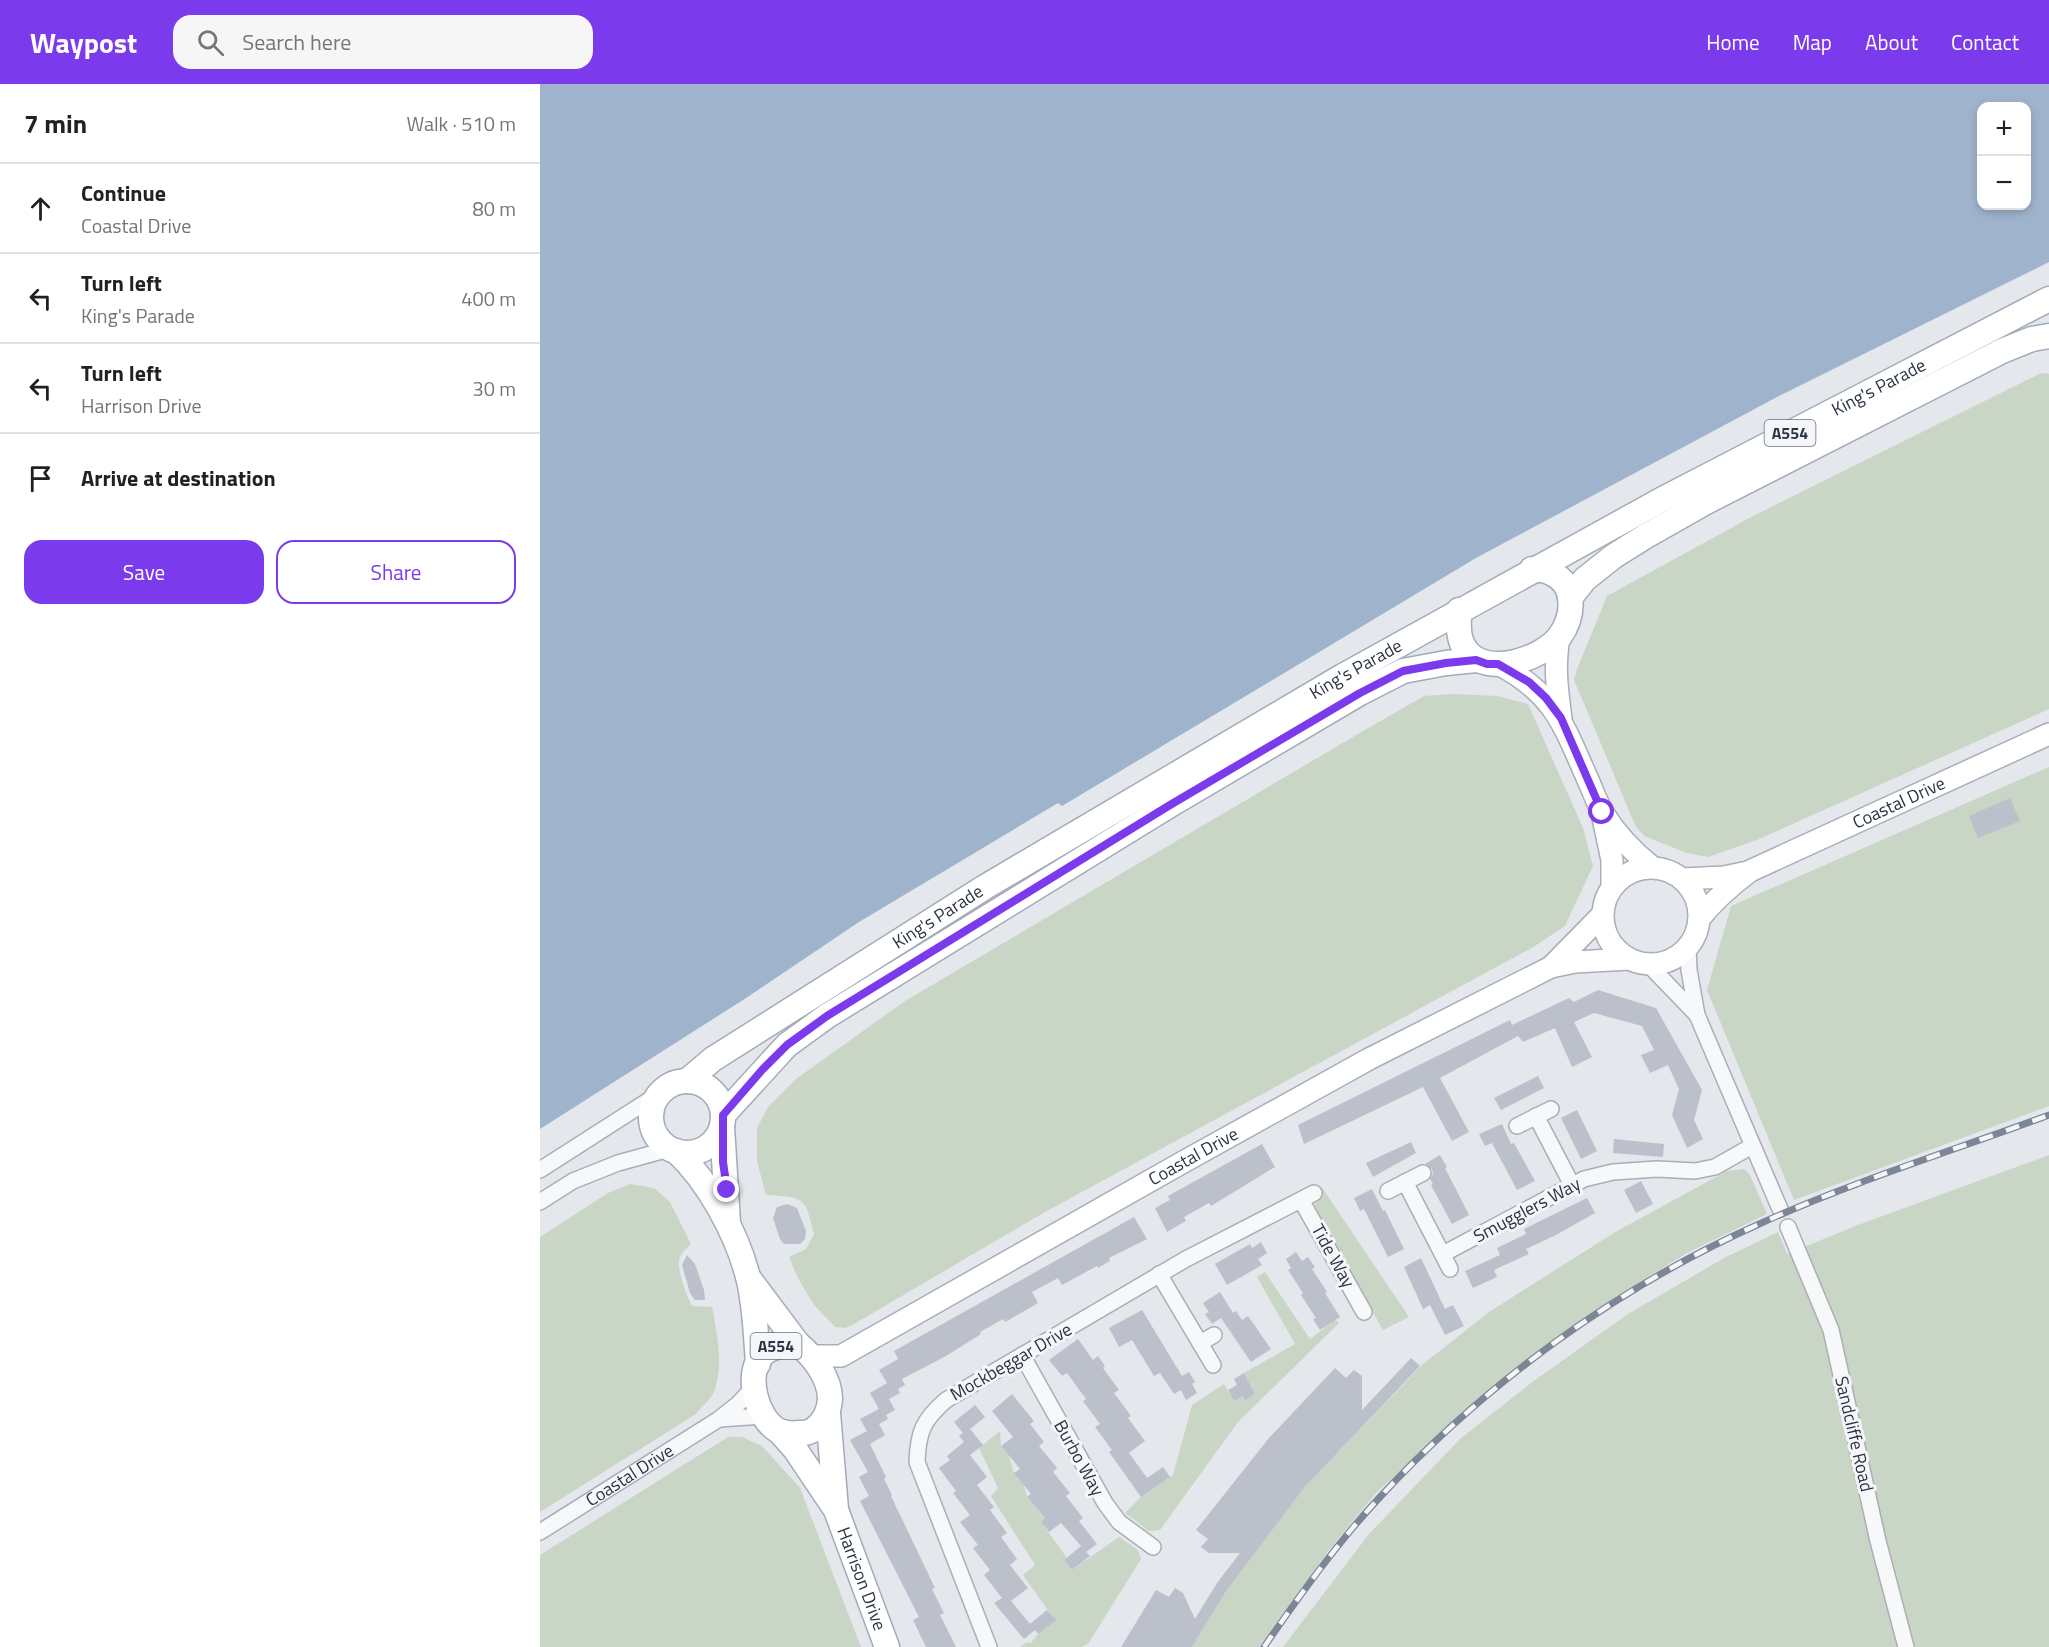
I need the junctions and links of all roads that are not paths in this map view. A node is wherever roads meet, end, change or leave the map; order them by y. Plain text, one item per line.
1 (2049, 299) edge
2 (2049, 336) edge
3 (1532, 569) junction
4 (1570, 597) junction
5 (1459, 610) junction
6 (1559, 637) junction
7 (1487, 662) junction
8 (1561, 718) junction
9 (2049, 734) edge
10 (1602, 812) junction
11 (1652, 867) junction
12 (1750, 871) junction
13 (1682, 879) junction
14 (1612, 886) junction
15 (1602, 915) junction
16 (1699, 919) junction
17 (1688, 947) junction
18 (1638, 962) junction
19 (1551, 967) junction
20 (1697, 1015) junction
21 (687, 1081) junction
22 (660, 1093) junction
23 (1551, 1108) dead end
24 (1536, 1116) junction
25 (722, 1121) junction
26 (1517, 1126) dead end
27 (1752, 1146) junction
28 (673, 1150) junction
29 (540, 1170) edge
30 (1423, 1173) dead end
31 (1405, 1182) junction
32 (1572, 1185) junction
33 (1388, 1191) dead end
34 (1308, 1197) joint
35 (540, 1202) edge
36 (1780, 1209) dead end
37 (728, 1224) junction
38 (1788, 1227) dead end
39 (1443, 1254) junction
40 (1450, 1269) dead end
41 (1160, 1274) junction
42 (748, 1278) junction
43 (1364, 1312) dead end
44 (1214, 1335) dead end
45 (1200, 1342) junction
46 (805, 1350) junction
47 (1022, 1355) junction
48 (841, 1356) junction
49 (1213, 1365) dead end
50 (756, 1375) junction
51 (829, 1402) junction
52 (719, 1419) junction
53 (772, 1424) junction
54 (836, 1510) junction
55 (540, 1532) edge
56 (1153, 1547) dead end
57 (887, 1647) edge
58 (989, 1647) edge
59 (1906, 1647) edge

1 - 3 main road, King's Parade / A554
2 - 4 main road, King's Parade / A554
3 - 4 main road
3 - 5 main road, King's Parade / A554
4 - 6 main road
5 - 7 main road
5 - 21 main road, King's Parade / A554
6 - 7 main road
6 - 8 street
7 - 8 street
7 - 25 main road, King's Parade
8 - 10 street
9 - 12 street, Coastal Drive
10 - 11 street
10 - 14 street
11 - 13 street
11 - 14 street
12 - 13 street, Coastal Drive
12 - 16 street, Coastal Drive
13 - 16 street
14 - 15 street
15 - 18 street
15 - 19 street, Coastal Drive
16 - 17 street
17 - 18 street
17 - 20 street
18 - 19 street, Coastal Drive
18 - 20 street
19 - 48 street, Coastal Drive
20 - 27 street
21 - 22 main road
21 - 25 main road
22 - 28 main road
22 - 29 street
23 - 24 street
24 - 26 street
24 - 32 street
25 - 28 main road
25 - 37 main road, A554
27 - 32 street, Smugglers Way
27 - 36 street
28 - 35 street
28 - 37 main road, A554
30 - 31 street
31 - 33 street
31 - 39 street
32 - 39 street, Smugglers Way
34 - 41 street, Mockbeggar Drive
34 - 43 street, Tide Way
37 - 42 main road, A554
38 - 59 street, Sandcliffe Road
39 - 40 street
41 - 45 street
41 - 47 street, Mockbeggar Drive
42 - 46 main road, A554
42 - 50 main road, A554
44 - 45 street
45 - 49 street
46 - 48 street, Coastal Drive
46 - 50 main road, A554
46 - 51 main road, A554
47 - 56 street, Burbo Way
47 - 58 street, Mockbeggar Drive
48 - 51 street
50 - 52 street, Coastal Drive
50 - 53 main road, A554
51 - 53 main road
51 - 54 main road, Harrison Drive / A554
52 - 53 street
52 - 55 street, Coastal Drive
53 - 54 main road, Harrison Drive / A554
54 - 57 main road, Harrison Drive / A554

